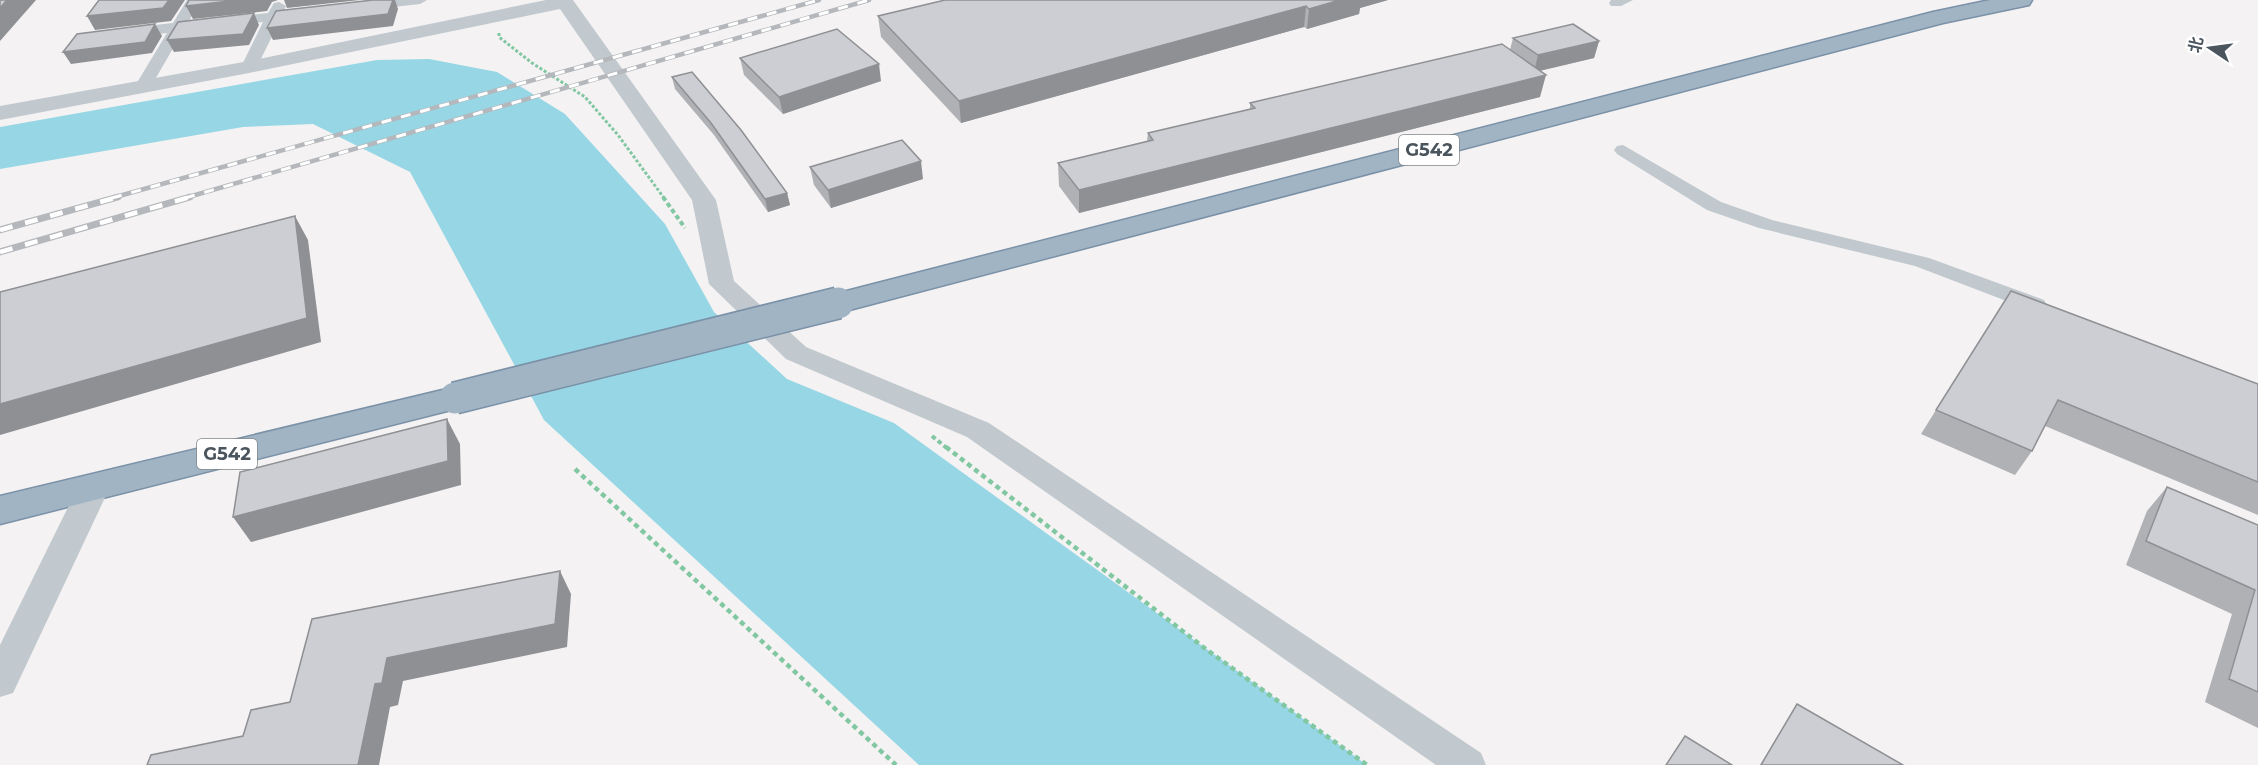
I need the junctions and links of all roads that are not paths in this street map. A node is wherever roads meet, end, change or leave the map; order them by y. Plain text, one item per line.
1 (194, 0) edge
2 (282, 0) edge
3 (420, 0) edge
4 (2021, 0) edge
5 (564, 1) edge
6 (353, 8) edge
7 (319, 11) edge
8 (274, 16) junction
9 (178, 27) junction
10 (108, 35) edge
11 (249, 67) junction
12 (142, 86) junction
13 (0, 113) edge
14 (1623, 150) dead end
15 (2056, 312) edge
16 (455, 398) junction
17 (94, 487) junction
18 (0, 498) edge
19 (0, 510) edge
20 (0, 682) edge
21 (1467, 765) edge

1 - 9 street
2 - 8 street
3 - 6 street
4 - 16 highway, G542, bridge
5 - 11 street
5 - 21 street
7 - 8 street
8 - 9 street
8 - 11 street
9 - 10 street
9 - 12 street
11 - 12 street
12 - 13 street
14 - 15 street
16 - 17 highway, G542
16 - 18 highway, G542
17 - 19 highway, G542
17 - 20 street

